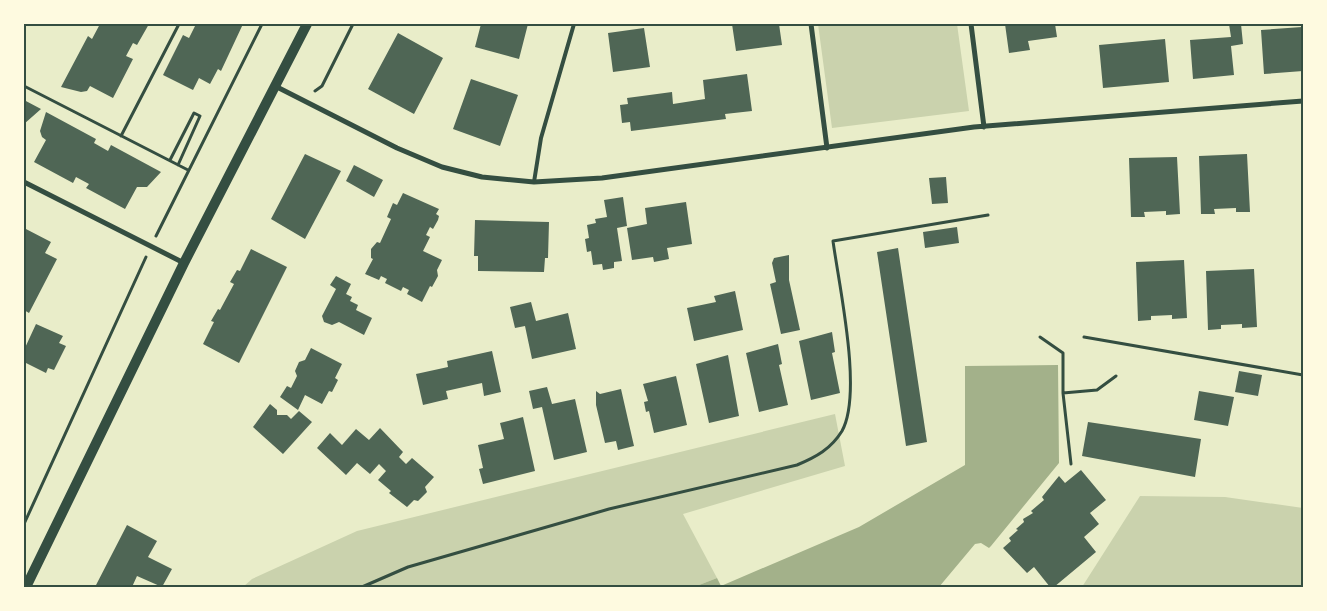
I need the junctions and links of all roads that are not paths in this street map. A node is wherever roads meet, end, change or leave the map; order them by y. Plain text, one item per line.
1 (307, 24) edge
2 (574, 24) edge
3 (811, 24) edge
4 (971, 24) edge
5 (275, 86) junction
6 (1303, 101) edge
7 (984, 127) junction
8 (827, 148) junction
9 (24, 182) edge
10 (534, 182) junction
11 (184, 263) junction
12 (26, 587) edge

1 - 5 main road
2 - 10 lane
3 - 8 street
4 - 7 street
5 - 10 street
5 - 11 main road
6 - 7 street
7 - 8 street
8 - 10 street
9 - 11 street
11 - 12 main road

